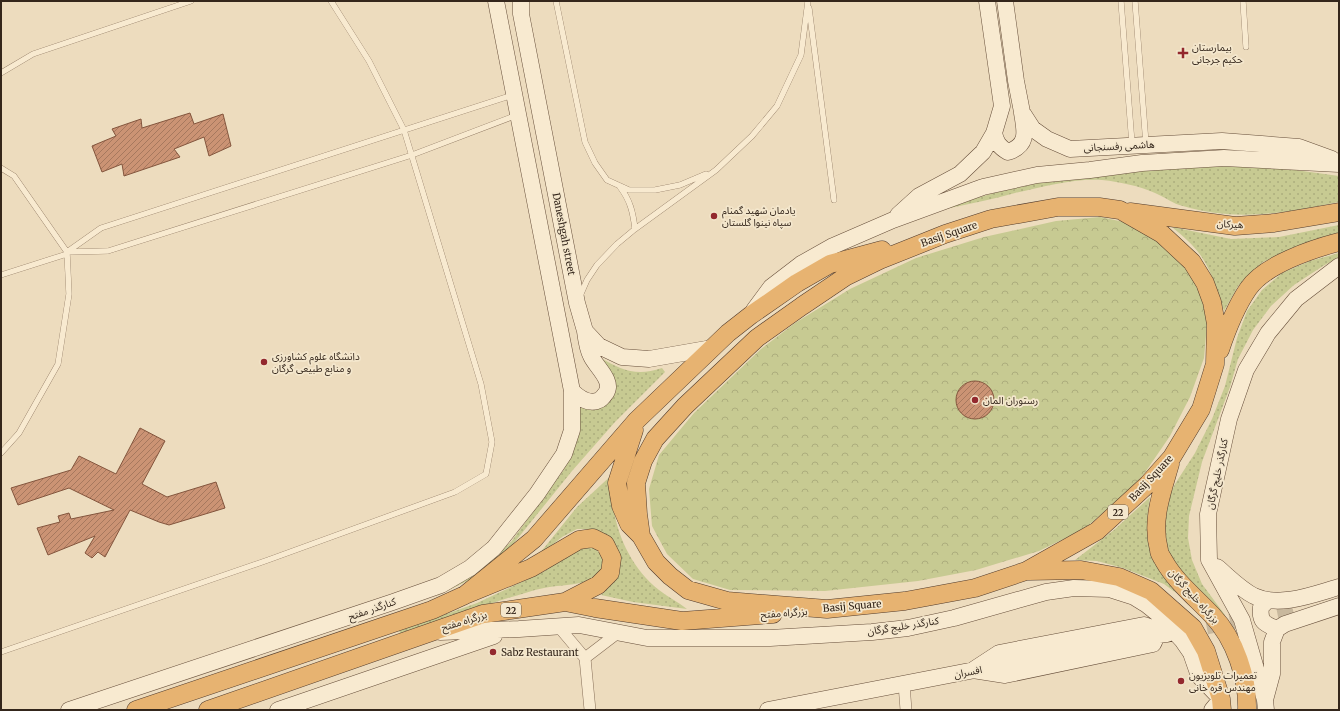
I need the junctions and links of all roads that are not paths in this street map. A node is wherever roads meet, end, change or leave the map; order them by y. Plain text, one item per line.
1 (191, 1) edge
2 (331, 1) edge
3 (496, 1) edge
4 (521, 1) edge
5 (556, 1) edge
6 (808, 1) edge
7 (987, 1) edge
8 (1005, 1) edge
9 (1121, 1) edge
10 (1135, 1) edge
11 (1243, 1) edge
12 (1246, 47) dead end
13 (1, 73) edge
14 (515, 94) junction
15 (1022, 112) junction
16 (519, 114) junction
17 (404, 130) junction
18 (994, 133) junction
19 (1139, 144) junction
20 (412, 155) junction
21 (1339, 163) edge
22 (1, 168) edge
23 (716, 170) junction
24 (619, 185) junction
25 (834, 200) dead end
26 (1120, 210) junction
27 (1339, 212) edge
28 (893, 220) junction
29 (635, 229) junction
30 (945, 234) junction
31 (1339, 242) edge
32 (67, 253) junction
33 (1339, 266) edge
34 (1, 275) edge
35 (572, 278) junction
36 (551, 282) junction
37 (577, 303) junction
38 (751, 315) junction
39 (585, 331) junction
40 (712, 348) junction
41 (1215, 364) junction
42 (572, 391) junction
43 (637, 420) junction
44 (1, 453) edge
45 (1172, 457) junction
46 (641, 536) junction
47 (1209, 560) junction
48 (1026, 571) junction
49 (1339, 587) edge
50 (1339, 594) edge
51 (465, 595) junction
52 (1268, 600) junction
53 (565, 602) junction
54 (1339, 606) edge
55 (1294, 609) tunnel mouth
56 (827, 610) junction
57 (558, 626) junction
58 (519, 629) junction
59 (1277, 629) junction
60 (430, 632) junction
61 (620, 632) junction
62 (1182, 640) junction
63 (1, 652) edge
64 (585, 658) junction
65 (904, 684) junction
66 (130, 690) junction
67 (168, 699) junction
68 (1266, 705) edge
69 (1218, 706) edge
70 (69, 710) edge
71 (136, 710) edge
72 (208, 710) edge
73 (278, 710) edge
74 (590, 710) edge
75 (768, 710) edge
76 (906, 710) edge
77 (1247, 710) edge

1 - 13 lane
2 - 17 lane
3 - 14 main road
4 - 35 main road, Daneshgah street
5 - 24 lane
6 - 23 lane
6 - 25 lane
7 - 18 main road
8 - 15 main road, هاشمی رفسنجانی
9 - 19 lane
10 - 19 lane
11 - 12 lane
14 - 16 main road
14 - 17 lane
15 - 18 main road
15 - 19 main road, هاشمی رفسنجانی
16 - 20 lane
16 - 36 main road
17 - 20 lane
17 - 32 lane
18 - 28 main road
19 - 21 main road, هاشمی رفسنجانی
20 - 32 lane
20 - 63 lane
21 - 28 main road
22 - 32 lane
23 - 24 lane
23 - 29 lane
24 - 29 lane
26 - 27 highway, هیرکان / 22
26 - 30 highway, Basij Square / 22
26 - 41 highway, Basij Square / 22
28 - 38 main road
29 - 37 lane
30 - 38 highway, 22
30 - 46 highway, Basij Square / 22
31 - 41 highway, 22
32 - 34 lane
32 - 44 lane
33 - 47 main road, کنارگذر خلیج گرگان
35 - 36 main road
35 - 37 main road, Daneshgah street
36 - 42 main road
37 - 39 main road, Daneshgah street
38 - 40 highway, 22
39 - 40 main road, Daneshgah street
39 - 42 main road
40 - 43 highway, 22
41 - 45 highway, Basij Square / 22
42 - 66 main road, کنارگذر مفتح
43 - 46 highway
43 - 51 highway, 22
45 - 48 highway, Basij Square / 22
45 - 77 highway, بزرگراه خلیج گرگان
46 - 56 highway, Basij Square / 22
47 - 52 main road
47 - 68 main road, کنارگذر خلیج گرگان
48 - 56 highway, Basij Square / 22
48 - 69 highway
49 - 52 main road
50 - 55 main road
51 - 53 highway
51 - 67 highway, بزرگراه مفتح / 22
52 - 59 main road
53 - 56 highway, بزرگراه مفتح / 22
53 - 60 highway, بزرگراه مفتح / 22
54 - 59 main road
57 - 58 main road, کنارگذر خلیج گرگان
57 - 61 main road, کنارگذر خلیج گرگان
57 - 64 street
58 - 60 main road
58 - 73 main road
59 - 68 main road
60 - 72 highway, بزرگراه مفتح / 22
61 - 62 main road, کنارگذر خلیج گرگان
61 - 64 street
62 - 65 main road, افسران
62 - 69 main road, کنارگذر خلیج گرگان
64 - 74 street
65 - 75 main road, افسران
65 - 76 street
66 - 67 main road
66 - 70 main road, کنارگذر مفتح
67 - 71 highway, بزرگراه مفتح / 22

